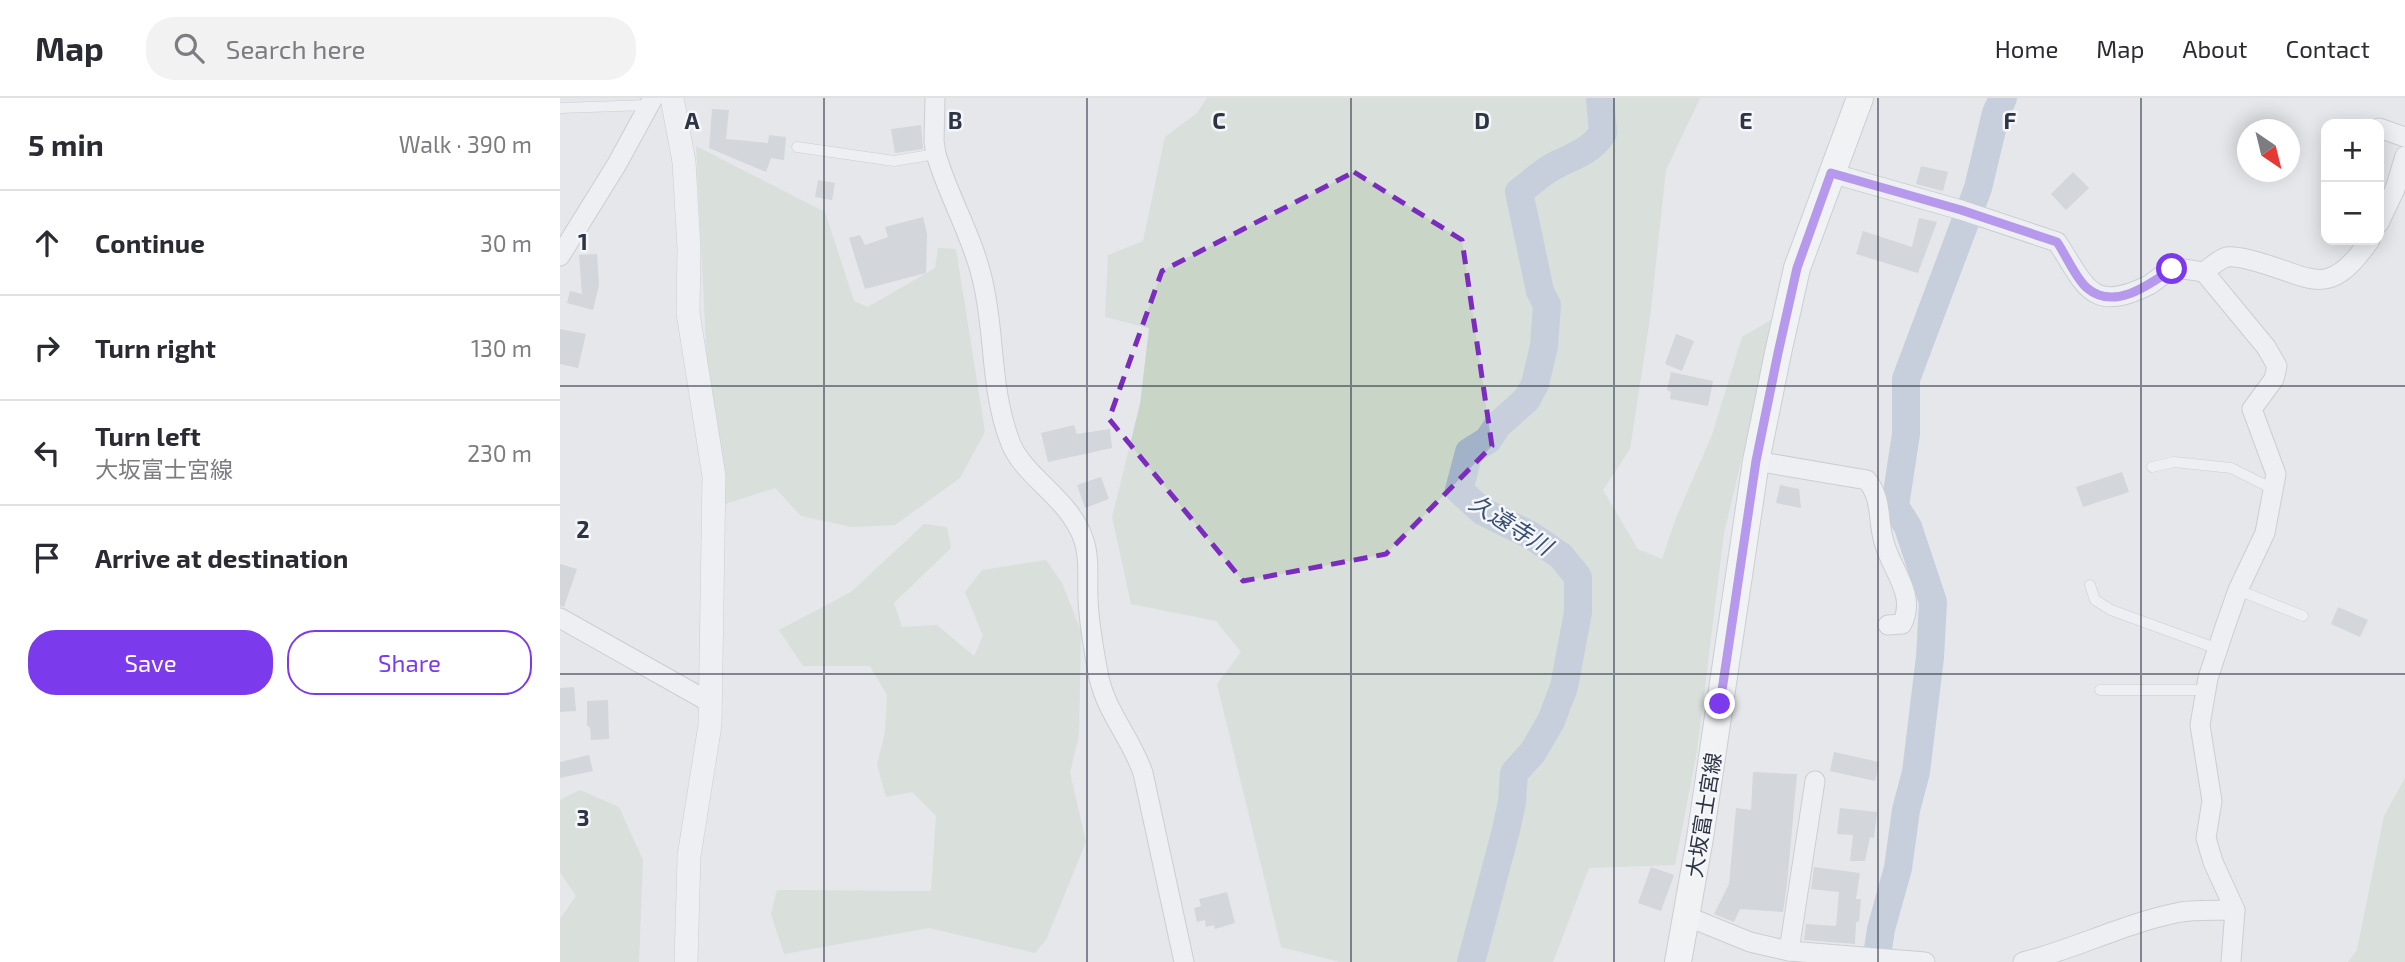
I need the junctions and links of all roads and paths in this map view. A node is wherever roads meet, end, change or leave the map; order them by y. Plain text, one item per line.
1 (673, 98) edge
2 (934, 98) edge
3 (1860, 98) edge
4 (651, 102) edge
5 (560, 108) edge
6 (2384, 130) edge
7 (2405, 136) edge
8 (797, 147) dead end
9 (936, 154) junction
10 (2405, 156) edge
11 (1831, 173) junction
12 (2384, 212) edge
13 (2367, 245) edge
14 (560, 256) edge
15 (2204, 272) junction
16 (1756, 461) junction
17 (2152, 467) dead end
18 (2273, 489) junction
19 (2090, 585) dead end
20 (2238, 590) junction
21 (2303, 616) dead end
22 (560, 618) edge
23 (1888, 625) dead end
24 (2218, 649) junction
25 (2100, 690) dead end
26 (2206, 690) junction
27 (711, 703) junction
28 (1815, 781) dead end
29 (2235, 910) junction
30 (1686, 916) junction
31 (1789, 951) junction
32 (686, 962) edge
33 (1184, 962) edge
34 (1678, 962) edge
35 (1925, 962) edge
36 (2023, 962) edge
37 (2231, 962) edge

1 - 27 street
2 - 9 street
3 - 11 main road, 大坂富士宮線
4 - 5 lane
4 - 14 street
6 - 7 street
8 - 9 lane
9 - 33 street
10 - 12 street
11 - 15 street
11 - 16 main road, 大坂富士宮線
13 - 15 street
15 - 18 street
16 - 23 street
16 - 30 main road, 大坂富士宮線
17 - 18 lane
18 - 20 street
19 - 24 lane
20 - 21 lane
20 - 24 street
22 - 27 street
24 - 26 street
25 - 26 lane
26 - 29 street
27 - 32 street
28 - 31 street
29 - 36 street
29 - 37 street
30 - 31 street
30 - 34 main road, 大坂富士宮線
31 - 35 street

